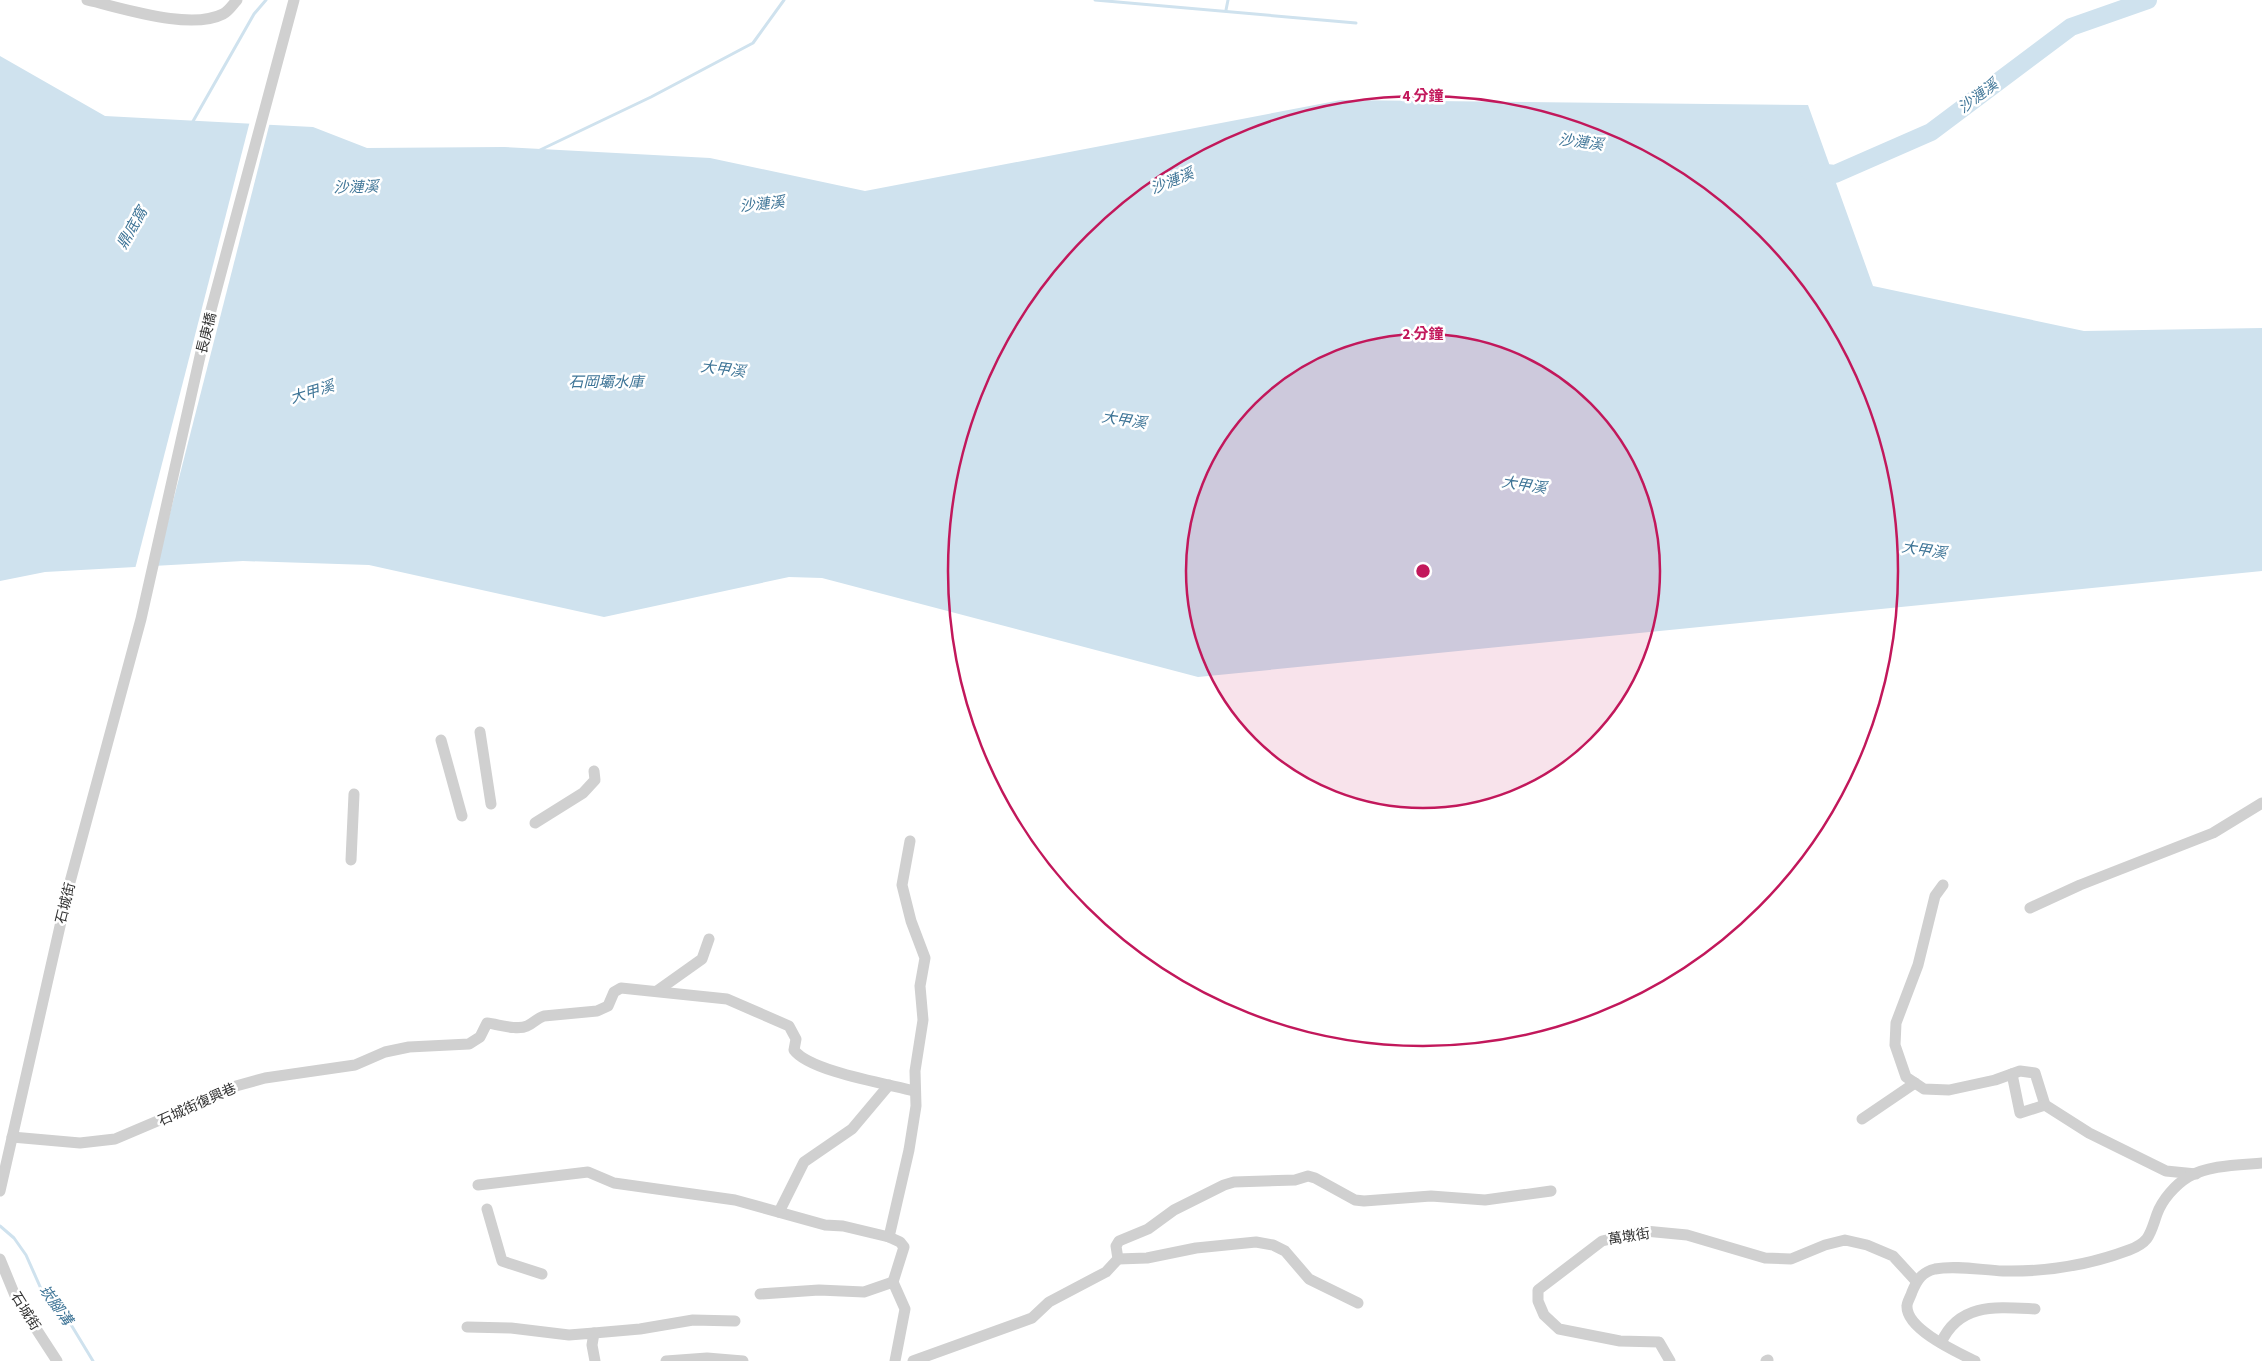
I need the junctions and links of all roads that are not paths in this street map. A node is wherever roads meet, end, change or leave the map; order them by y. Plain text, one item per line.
1 (87, 0) edge
2 (237, 0) edge
3 (294, 0) edge
4 (141, 619) joint
5 (480, 732) dead end
6 (441, 740) dead end
7 (594, 771) dead end
8 (354, 794) dead end
9 (2262, 803) edge
10 (491, 804) dead end
11 (462, 816) dead end
12 (535, 823) dead end
13 (910, 842) dead end
14 (351, 860) dead end
15 (1943, 885) dead end
16 (2030, 908) dead end
17 (709, 939) dead end
18 (657, 991) junction
19 (2012, 1074) junction
20 (1915, 1084) junction
21 (889, 1085) junction
22 (914, 1091) junction
23 (2045, 1105) junction
24 (1862, 1119) dead end
25 (12, 1137) junction
26 (2262, 1163) edge
27 (2196, 1174) junction
28 (478, 1186) dead end
29 (0, 1191) edge
30 (1551, 1191) dead end
31 (486, 1209) dead end
32 (779, 1212) junction
33 (889, 1237) junction
34 (0, 1259) edge
35 (1118, 1259) junction
36 (542, 1274) dead end
37 (1916, 1281) junction
38 (893, 1282) junction
39 (760, 1294) dead end
40 (1358, 1303) dead end
41 (2034, 1309) dead end
42 (735, 1321) dead end
43 (467, 1327) dead end
44 (594, 1333) junction
45 (1941, 1343) junction
46 (57, 1361) edge
47 (595, 1361) edge
48 (666, 1361) edge
49 (743, 1361) edge
50 (895, 1361) edge
51 (913, 1361) edge
52 (1670, 1361) edge
53 (1975, 1361) edge

1 - 2 street
3 - 4 street, 長庚橋
4 - 25 street, 石城街
5 - 10 street
6 - 11 street
7 - 12 street
8 - 14 street
9 - 16 street
13 - 22 street
15 - 20 street
17 - 18 street
18 - 21 street
18 - 25 street, 石城街復興巷
19 - 20 street
19 - 23 street
19 - 23 street
20 - 24 street
21 - 22 street
21 - 32 street
22 - 33 street
23 - 27 street
25 - 29 street, 石城街
26 - 27 street
27 - 37 street
28 - 32 street
30 - 35 street
31 - 36 street
32 - 33 street
33 - 38 street
34 - 46 street, 石城街
35 - 40 street
35 - 51 street
37 - 45 street
37 - 52 street, 萬墩街
38 - 39 street
38 - 50 street
41 - 45 street
42 - 44 street
43 - 44 street
44 - 47 street
45 - 53 street
48 - 49 street

